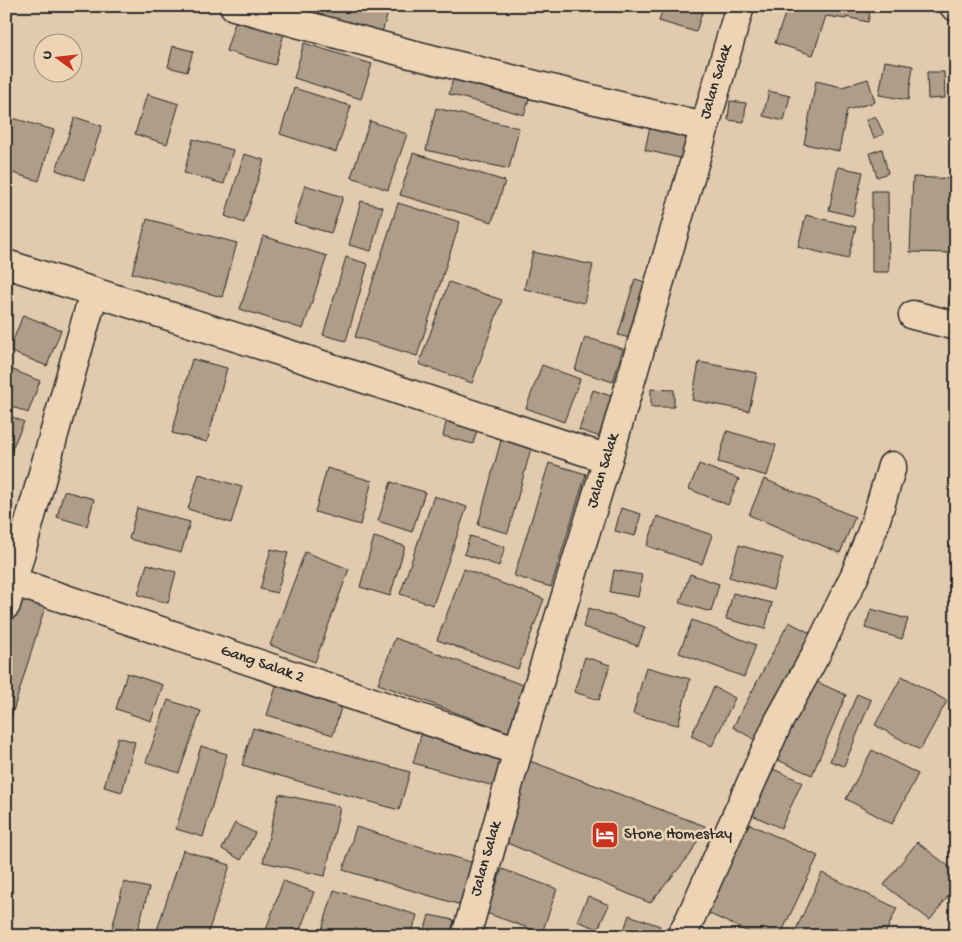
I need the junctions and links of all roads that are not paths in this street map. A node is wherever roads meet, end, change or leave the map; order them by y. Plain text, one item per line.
1 (234, 6) edge
2 (740, 6) edge
3 (704, 127) junction
4 (6, 264) edge
5 (94, 292) junction
6 (913, 315) dead end
7 (956, 326) edge
8 (608, 459) junction
9 (892, 466) dead end
10 (9, 588) edge
11 (518, 751) junction
12 (466, 936) edge
13 (681, 936) edge

1 - 3 street
2 - 3 street, Jalan Salak
3 - 8 street, Jalan Salak
4 - 5 street
5 - 8 street
5 - 10 street
6 - 7 street
8 - 11 street, Jalan Salak
9 - 13 street
10 - 11 street, Gang Salak 2
11 - 12 street, Jalan Salak

